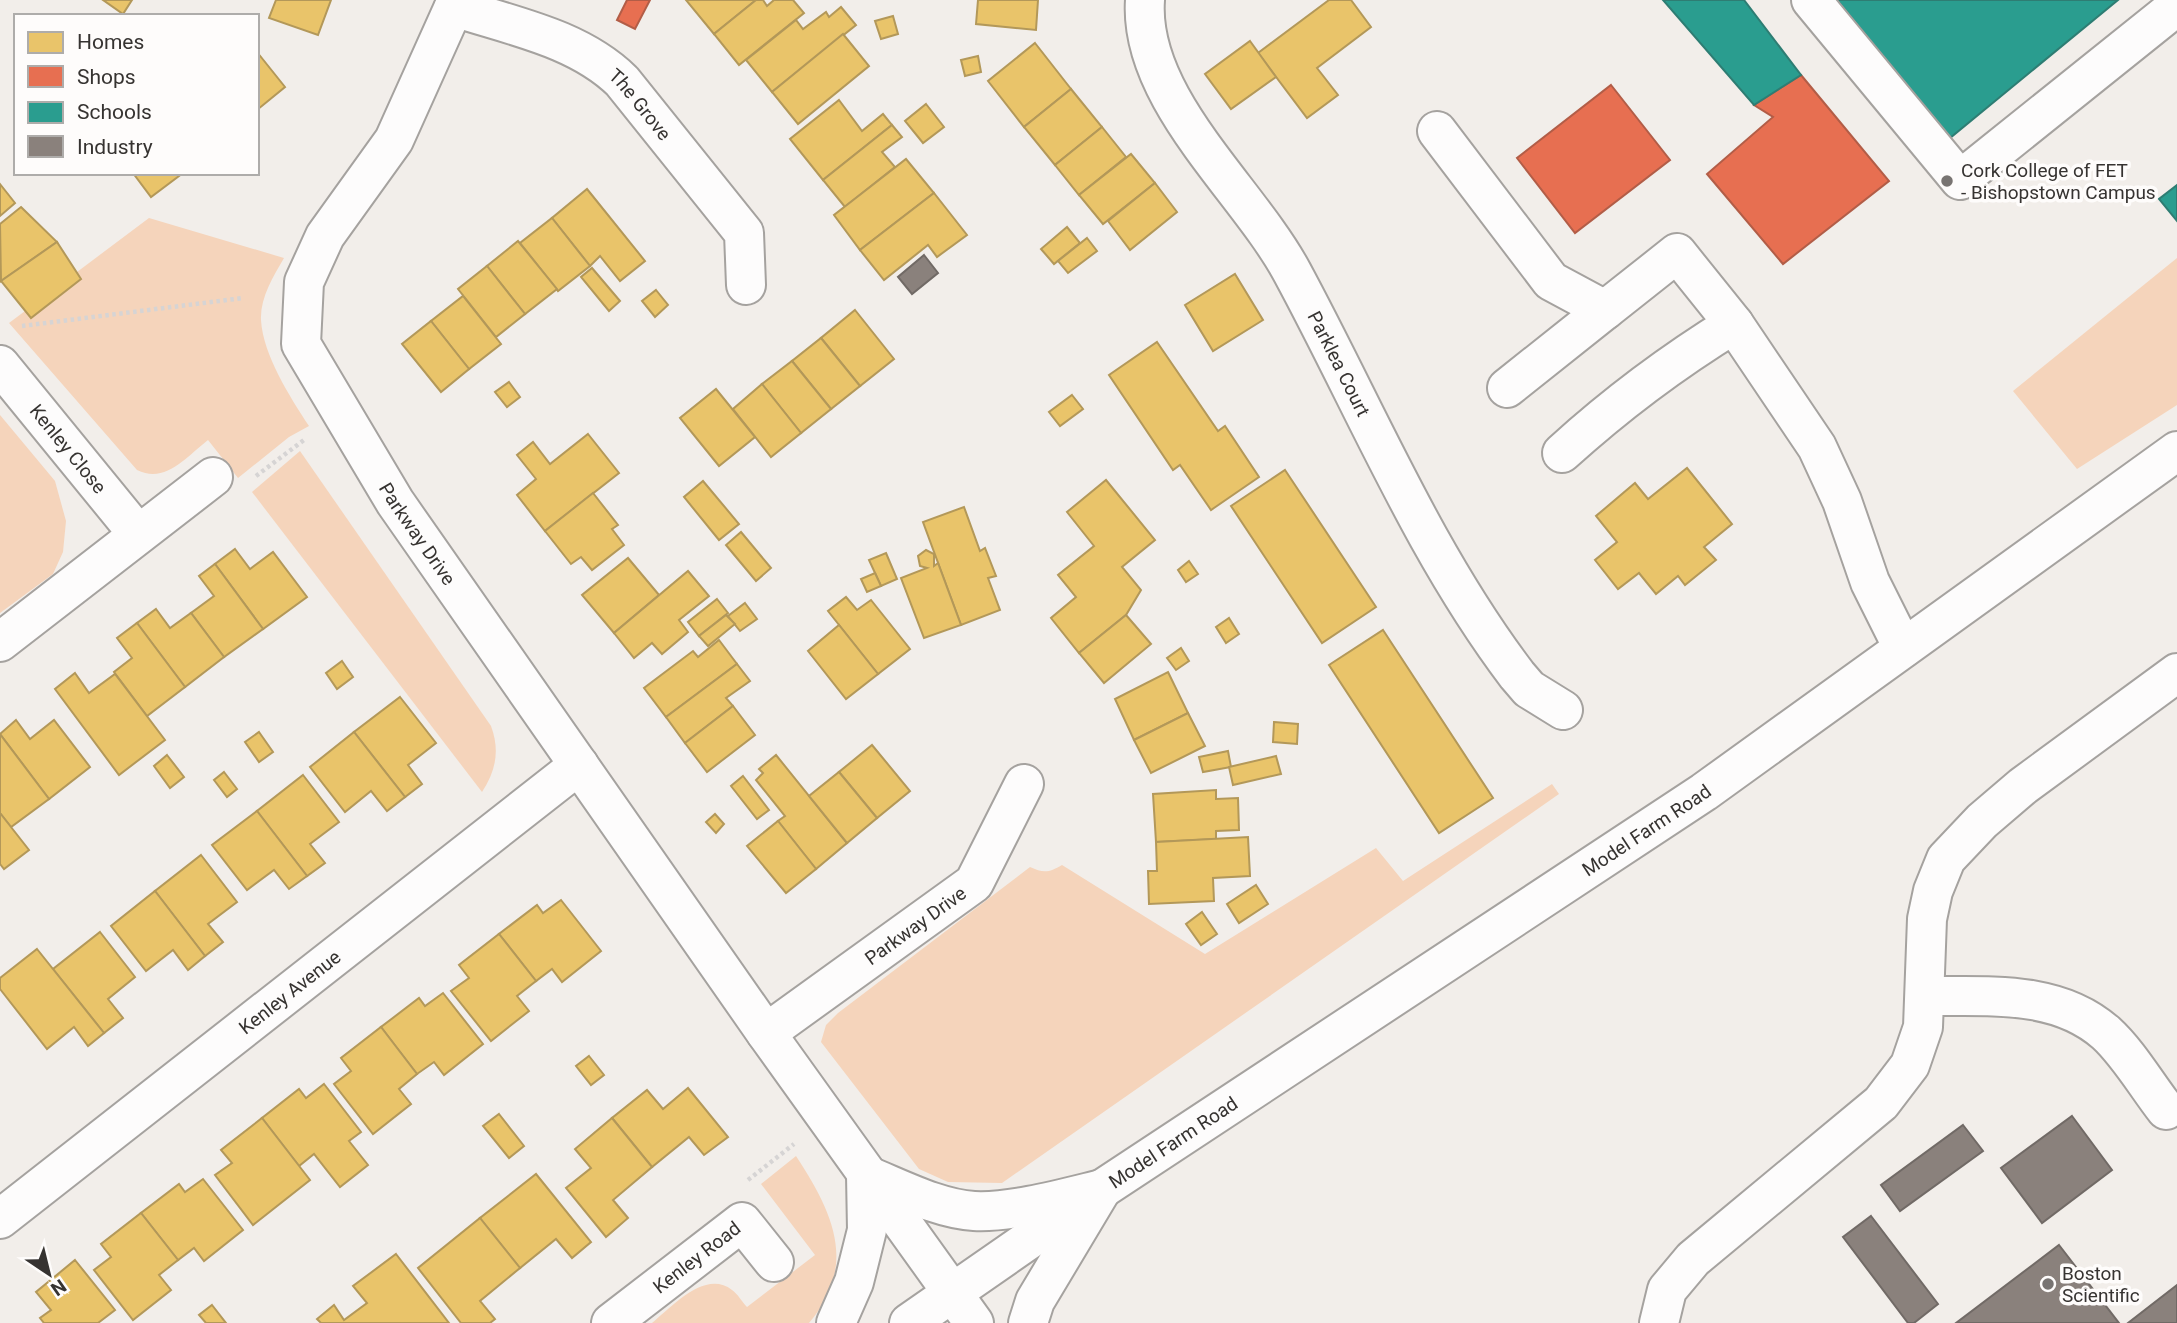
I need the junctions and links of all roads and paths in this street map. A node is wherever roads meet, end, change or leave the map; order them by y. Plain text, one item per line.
1 (1145, 0) edge
2 (1811, 0) edge
3 (455, 4) edge
4 (2177, 6) edge
5 (1437, 131) dead end
6 (746, 285) dead end
7 (243, 298) dead end
8 (1605, 310) junction
9 (1734, 324) junction
10 (13, 327) dead end
11 (0, 365) edge
12 (1507, 388) dead end
13 (2177, 451) edge
14 (1562, 453) dead end
15 (212, 477) dead end
16 (138, 534) junction
17 (0, 642) edge
18 (1903, 648) junction
19 (2177, 673) edge
20 (1563, 710) dead end
21 (579, 765) junction
22 (1024, 784) dead end
23 (1925, 996) junction
24 (766, 1033) junction
25 (2165, 1110) dead end
26 (830, 1122) junction
27 (866, 1175) junction
28 (745, 1182) dead end
29 (1102, 1189) junction
30 (0, 1219) edge
31 (774, 1262) dead end
32 (951, 1293) junction
33 (611, 1323) edge
34 (836, 1323) edge
35 (909, 1323) edge
36 (974, 1323) edge
37 (1028, 1323) edge
38 (1659, 1323) edge

1 - 20 street, Parklea Court
2 - 4 street
3 - 6 street, The Grove
3 - 21 street, Parkway Drive
5 - 8 street
7 - 10 path
8 - 9 street
8 - 12 street
9 - 14 street
9 - 18 street
11 - 16 street, Kenley Close
13 - 18 street, Model Farm Road
15 - 16 street
16 - 17 street
18 - 29 street, Model Farm Road
19 - 23 street
21 - 24 street, Parkway Drive
21 - 30 street, Kenley Avenue
22 - 24 street, Parkway Drive
23 - 25 street
23 - 38 street
24 - 26 street, Parkway Drive
26 - 27 street, Parkway Drive
26 - 28 path
27 - 29 street, Model Farm Road
27 - 32 street, Parkway Drive
27 - 34 street
29 - 32 street, Model Farm Road
29 - 37 street
31 - 33 street, Kenley Road
32 - 35 street, Model Farm Road
32 - 36 street, Parkway Drive

